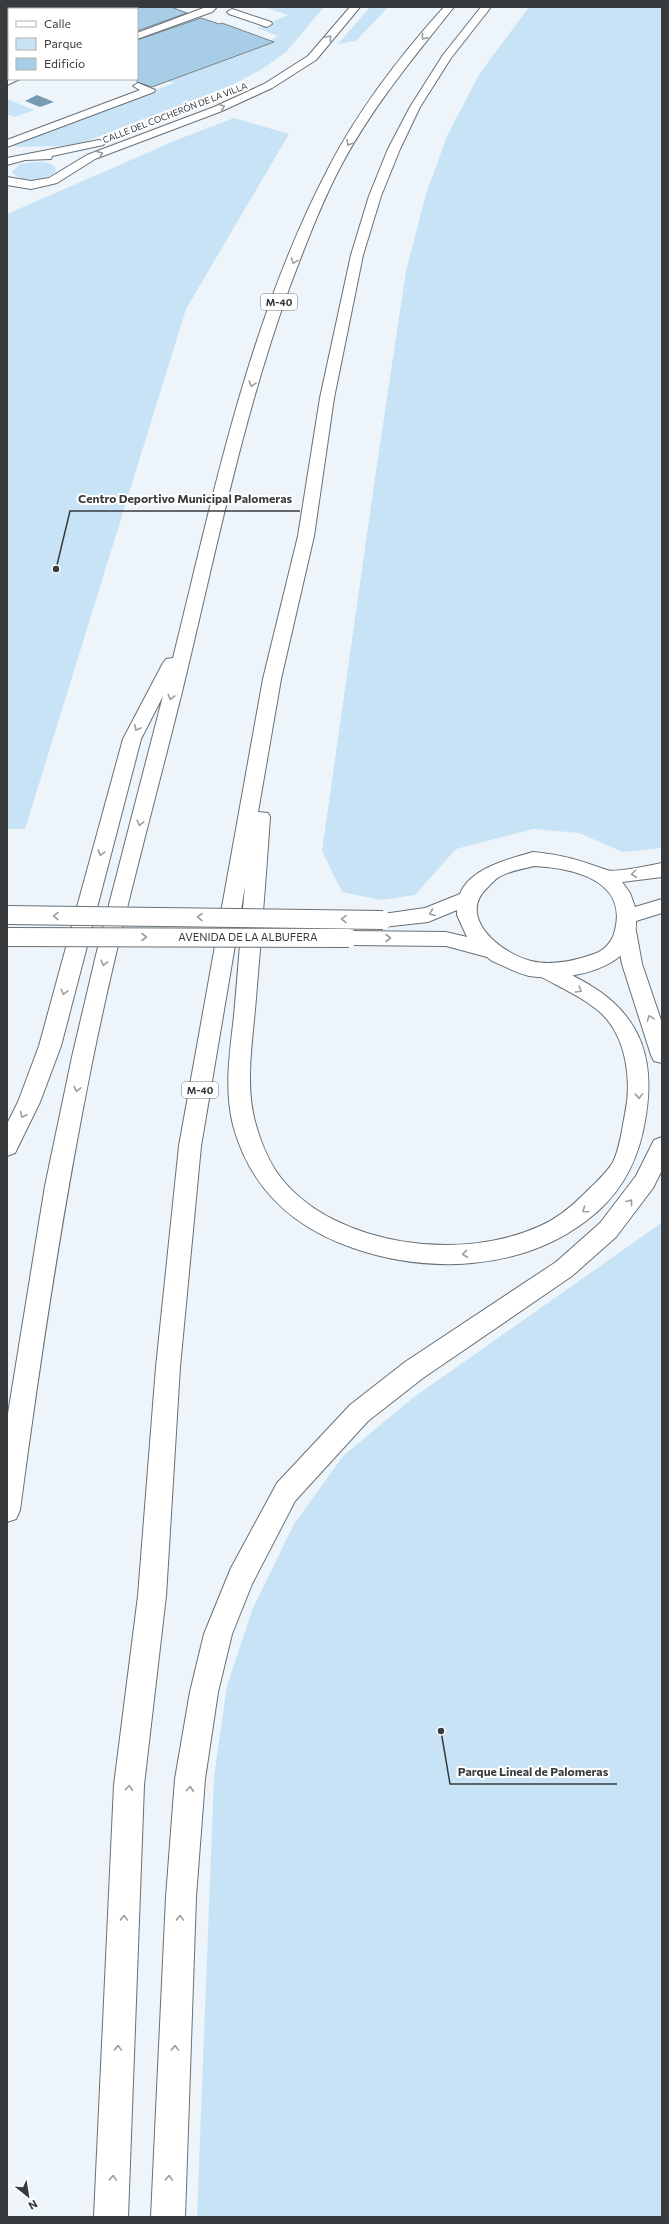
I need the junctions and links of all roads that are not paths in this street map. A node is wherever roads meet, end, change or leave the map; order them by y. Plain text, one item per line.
1 (212, 7) edge
2 (355, 7) edge
3 (449, 7) edge
4 (486, 7) edge
5 (232, 12) dead end
6 (267, 24) dead end
7 (138, 36) edge
8 (282, 64) dead end
9 (138, 86) dead end
10 (7, 144) edge
11 (32, 156) junction
12 (8, 161) edge
13 (66, 172) junction
14 (7, 181) edge
15 (43, 184) junction
16 (10, 195) dead end
17 (188, 632) junction
18 (272, 679) junction
19 (662, 870) edge
20 (605, 878) junction
21 (468, 898) junction
22 (662, 906) edge
23 (7, 915) edge
24 (626, 924) junction
25 (7, 937) edge
26 (488, 950) junction
27 (546, 970) junction
28 (662, 1055) edge
29 (662, 1146) edge
30 (7, 1147) edge
31 (7, 1510) edge
32 (111, 2217) edge
33 (168, 2217) edge

1 - 7 main road
13 -> 2 main road, CALLE DEL COCHERÓN DE LA VILLA
3 -> 17 main road, M-40
4 - 18 main road, M-40
5 - 6 main road
8 - 11 main road, CALLE DEL COCHERÓN DE LA VILLA
9 - 10 main road
11 - 12 main road, CALLE DEL COCHERÓN DE LA VILLA
11 - 13 main road
13 - 15 main road, CALLE DEL COCHERÓN DE LA VILLA
14 - 15 main road
15 - 16 main road
17 -> 30 main road
17 -> 31 main road, M-40
27 -> 18 main road
32 -> 18 main road, M-40
19 -> 20 main road
20 - 21 main road
20 - 24 main road
21 -> 23 main road, AVENIDA DE LA ALBUFERA, bridge
21 - 26 main road
22 - 24 main road
24 - 27 main road
28 -> 24 main road
25 -> 26 main road, AVENIDA DE LA ALBUFERA, bridge
26 - 27 main road
33 -> 29 main road

